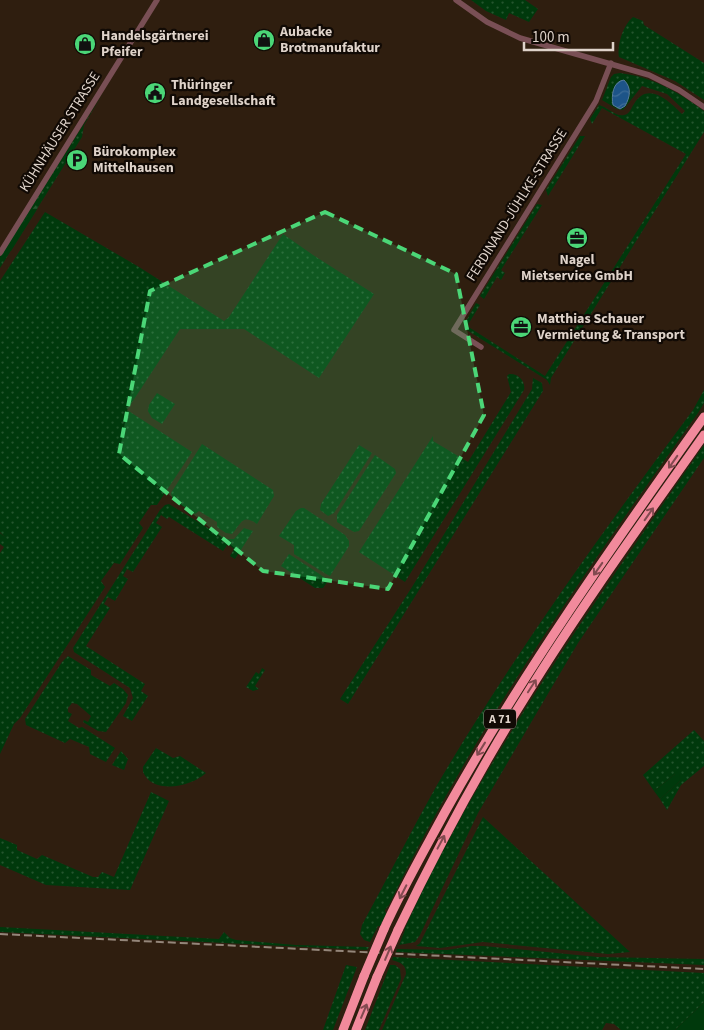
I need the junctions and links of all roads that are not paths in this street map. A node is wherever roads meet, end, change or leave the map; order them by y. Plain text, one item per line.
1 (157, 0) edge
2 (456, 0) edge
3 (611, 63) junction
4 (704, 107) edge
5 (0, 252) edge
6 (481, 347) dead end
7 (704, 410) edge
8 (702, 419) edge
9 (704, 434) edge
10 (343, 1030) edge
11 (356, 1030) edge

1 - 5 street, KÜHNHÄUSER STRASSE
2 - 3 street
3 - 4 street
3 - 6 street, FERDINAND-JÜHLKE-STRASSE
7 - 8 highway
8 -> 10 highway, A 71, bridge
11 -> 9 highway, A 71, bridge

